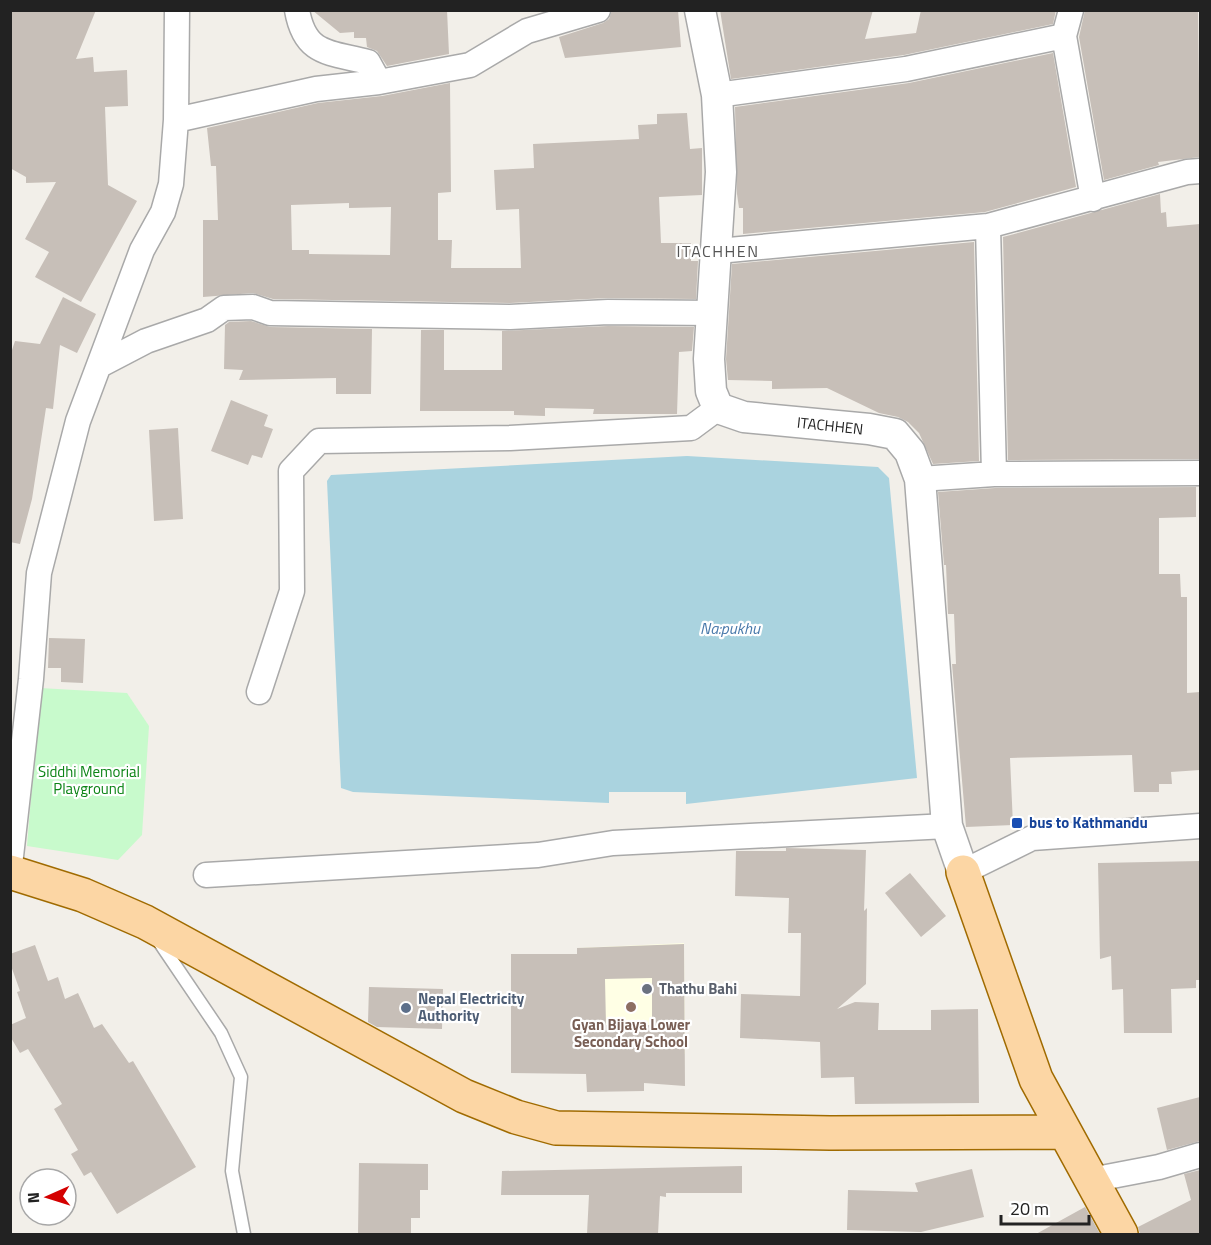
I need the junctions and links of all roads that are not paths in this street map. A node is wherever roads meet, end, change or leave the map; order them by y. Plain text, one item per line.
1 (177, 10) edge
2 (297, 10) edge
3 (598, 10) edge
4 (700, 10) edge
5 (1071, 10) edge
6 (1064, 36) junction
7 (379, 82) junction
8 (717, 95) junction
9 (176, 120) junction
10 (1200, 171) edge
11 (1093, 199) junction
12 (988, 226) junction
13 (718, 251) junction
14 (713, 313) junction
15 (100, 366) junction
16 (718, 408) junction
17 (1200, 473) edge
18 (994, 474) junction
19 (920, 479) junction
20 (259, 692) dead end
21 (1200, 825) edge
22 (946, 826) junction
23 (10, 865) edge
24 (10, 872) edge
25 (963, 872) junction
26 (206, 875) dead end
27 (145, 922) junction
28 (1065, 1132) junction
29 (1200, 1155) edge
30 (1091, 1180) junction
31 (244, 1234) edge
32 (1121, 1234) edge

1 - 9 street
2 - 7 street
3 - 7 street
4 - 8 street
5 - 6 street
6 - 8 street
6 - 11 street
7 - 9 street
8 - 13 street
9 - 15 street
10 - 11 street
11 - 12 street
12 - 13 street
12 - 18 street
13 - 14 street
14 - 15 street
14 - 16 street
15 - 23 street
16 - 19 street, ITACHHEN
16 - 20 street
17 - 18 street
18 - 19 street
19 - 22 street, ITACHHEN
21 - 25 street
22 - 25 street, ITACHHEN
22 - 26 street
24 - 27 main road
25 - 28 main road
27 - 28 main road
27 - 31 lane
28 - 30 main road
29 - 30 street
30 - 32 main road

